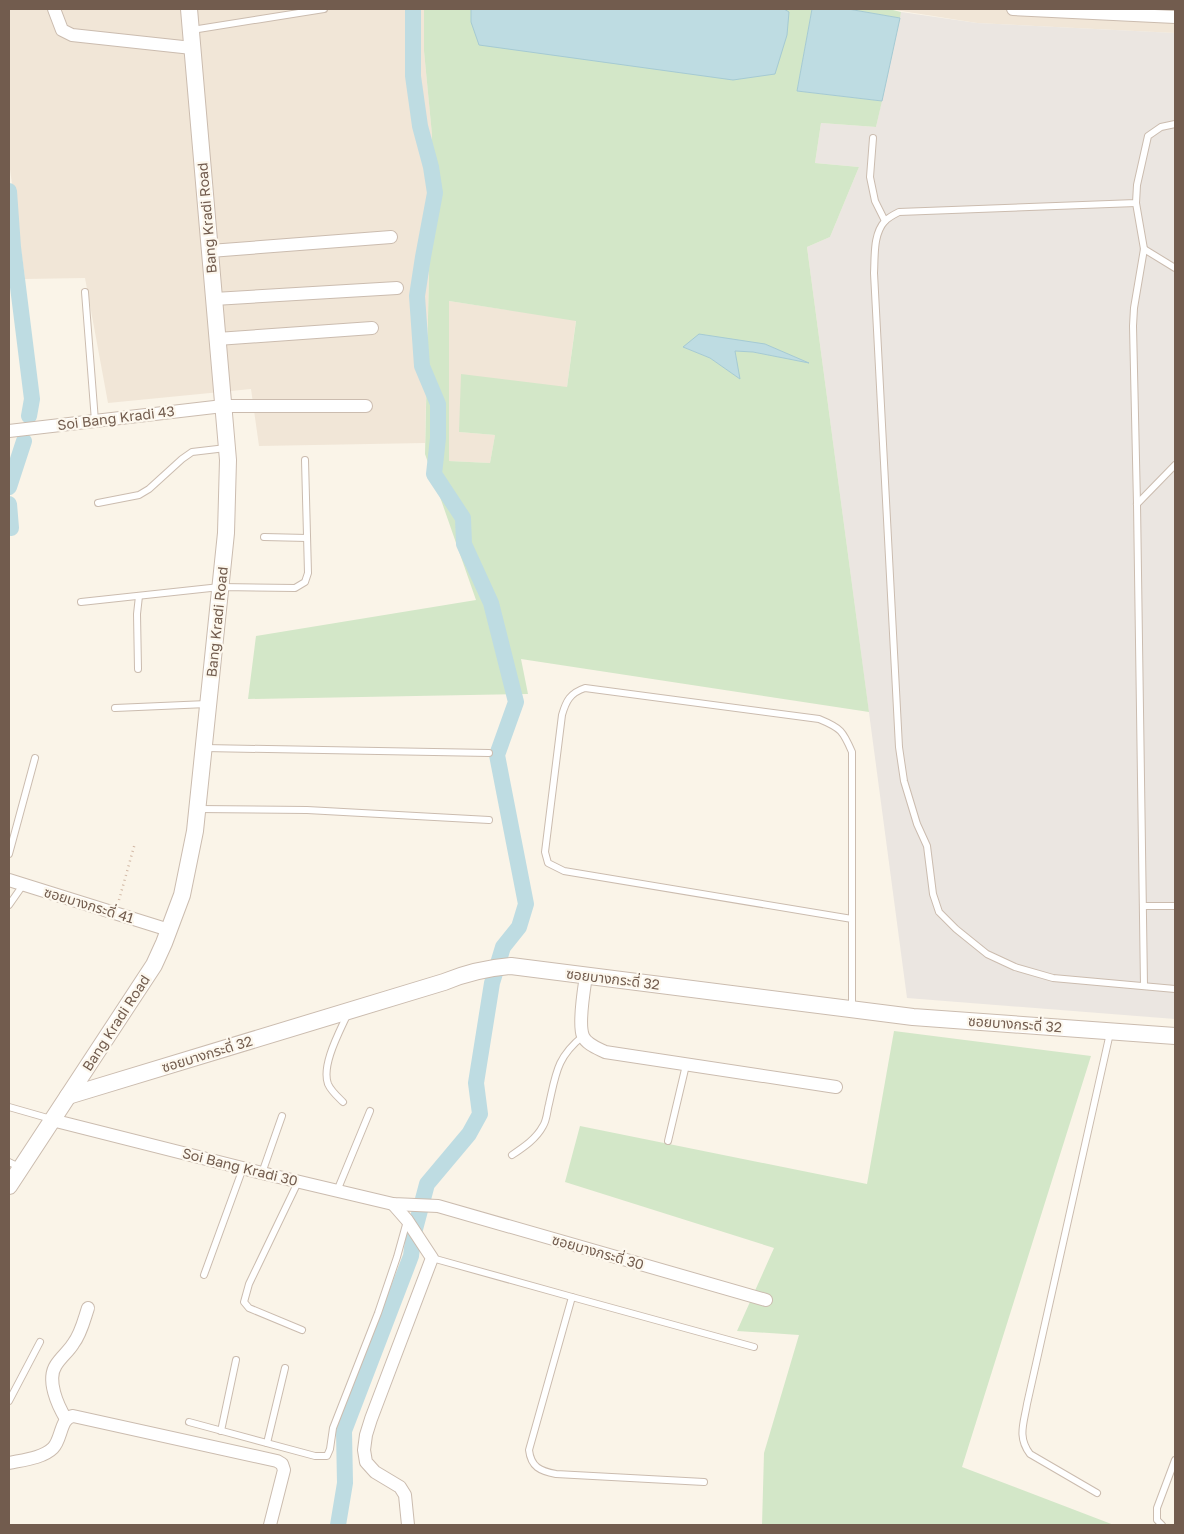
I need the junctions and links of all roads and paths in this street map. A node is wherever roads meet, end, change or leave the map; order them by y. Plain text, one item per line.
1 (54, 9) edge
2 (189, 9) edge
3 (324, 9) edge
4 (1019, 9) edge
5 (1137, 12) edge
6 (1175, 17) edge
7 (191, 31) junction
8 (192, 48) junction
9 (1175, 124) edge
10 (873, 138) dead end
11 (1136, 203) junction
12 (885, 221) junction
13 (391, 237) dead end
14 (1144, 249) junction
15 (210, 251) junction
16 (1175, 268) edge
17 (397, 288) dead end
18 (85, 292) dead end
19 (214, 299) junction
20 (372, 328) dead end
21 (217, 339) junction
22 (223, 406) junction
23 (366, 406) dead end
24 (95, 421) junction
25 (9, 431) edge
26 (227, 448) junction
27 (304, 460) dead end
28 (1175, 465) edge
29 (98, 503) dead end
30 (1137, 504) junction
31 (264, 537) dead end
32 (307, 538) junction
33 (220, 587) junction
34 (139, 596) junction
35 (81, 602) dead end
36 (138, 669) dead end
37 (208, 704) junction
38 (115, 708) dead end
39 (203, 748) junction
40 (489, 753) dead end
41 (35, 758) dead end
42 (197, 809) junction
43 (489, 820) dead end
44 (135, 843) dead end
45 (9, 854) edge
46 (9, 880) edge
47 (23, 885) junction
48 (9, 905) edge
49 (1143, 906) junction
50 (1175, 906) edge
51 (115, 913) junction
52 (852, 919) junction
53 (169, 930) junction
54 (586, 976) junction
55 (1144, 986) junction
56 (1175, 988) edge
57 (852, 1009) junction
58 (348, 1011) junction
59 (1110, 1031) junction
60 (583, 1036) junction
61 (1175, 1036) edge
62 (686, 1065) junction
63 (836, 1087) dead end
64 (68, 1096) junction
65 (343, 1102) dead end
66 (9, 1106) edge
67 (370, 1111) dead end
68 (282, 1116) dead end
69 (52, 1120) junction
70 (668, 1141) dead end
71 (512, 1155) dead end
72 (15, 1165) edge
73 (243, 1168) junction
74 (262, 1173) junction
75 (298, 1182) junction
76 (9, 1186) edge
77 (337, 1191) junction
78 (393, 1204) junction
79 (434, 1205) joint
80 (407, 1220) junction
81 (432, 1258) junction
82 (204, 1275) dead end
83 (572, 1297) junction
84 (766, 1300) dead end
85 (88, 1308) dead end
86 (302, 1330) dead end
87 (40, 1342) dead end
88 (754, 1347) dead end
89 (236, 1360) dead end
90 (284, 1368) dead end
91 (9, 1401) edge
92 (66, 1420) junction
93 (189, 1422) dead end
94 (221, 1430) junction
95 (267, 1443) junction
96 (1175, 1460) edge
97 (9, 1463) edge
98 (704, 1482) dead end
99 (1096, 1493) dead end
100 (270, 1525) edge
101 (408, 1525) edge
102 (1162, 1525) edge

1 - 8 street
2 - 7 street, Bang Kradi Road
3 - 7 lane
4 - 5 street
5 - 6 street
7 - 8 street, Bang Kradi Road
8 - 15 street, Bang Kradi Road
9 - 11 lane
10 - 12 lane
11 - 12 lane
11 - 14 lane
12 - 55 lane
13 - 15 street
14 - 16 lane
14 - 30 lane
15 - 19 street, Bang Kradi Road
17 - 19 street
18 - 24 lane
19 - 21 street, Bang Kradi Road
20 - 21 street
21 - 22 street, Bang Kradi Road
22 - 23 street, Soi Bang Kradi 43
22 - 24 street, Soi Bang Kradi 43
22 - 26 street, Bang Kradi Road
24 - 25 street, Soi Bang Kradi 43
26 - 29 lane
26 - 33 street, Bang Kradi Road
27 - 32 lane
28 - 30 lane
30 - 49 lane
31 - 32 lane
32 - 33 lane
33 - 34 lane
33 - 37 street, Bang Kradi Road
34 - 35 lane
34 - 36 lane
37 - 38 lane
37 - 39 street, Bang Kradi Road
39 - 40 lane
39 - 42 street, Bang Kradi Road
41 - 45 lane
42 - 43 lane
42 - 53 street, Bang Kradi Road
44 - 51 path
46 - 47 street, ซอยบางกระดี่ 41
47 - 48 lane
47 - 51 street, ซอยบางกระดี่ 41
49 - 50 lane
49 - 55 lane
51 - 53 street, ซอยบางกระดี่ 41
52 - 52 lane
52 - 57 lane
53 - 64 street, Bang Kradi Road
54 - 57 street, ซอยบางกระดี่ 32
54 - 58 street, ซอยบางกระดี่ 32
54 - 60 street
55 - 56 lane
57 - 59 street, ซอยบางกระดี่ 32
58 - 64 street, ซอยบางกระดี่ 32
58 - 65 lane
59 - 61 street, ซอยบางกระดี่ 32
59 - 99 lane
60 - 62 street
60 - 71 lane
62 - 63 street
62 - 70 lane
64 - 69 street, Bang Kradi Road
66 - 69 lane
67 - 77 lane
68 - 74 lane
69 - 72 street, Bang Kradi Road
69 - 73 street, Soi Bang Kradi 30
72 - 76 street, Bang Kradi Road
73 - 74 street, Soi Bang Kradi 30
73 - 82 lane
74 - 75 street, Soi Bang Kradi 30
75 - 77 street, Soi Bang Kradi 30
75 - 86 lane
77 - 78 street, Soi Bang Kradi 30
78 - 79 street, Soi Bang Kradi 30
78 - 80 street
79 - 84 street, ซอยบางกระดี่ 30
80 - 81 street
80 - 95 lane
81 - 83 lane
81 - 101 street
83 - 88 lane
83 - 98 lane
85 - 92 street
87 - 91 lane
89 - 94 lane
90 - 95 lane
92 - 97 street
92 - 100 street
93 - 94 lane
94 - 95 lane
96 - 102 lane

